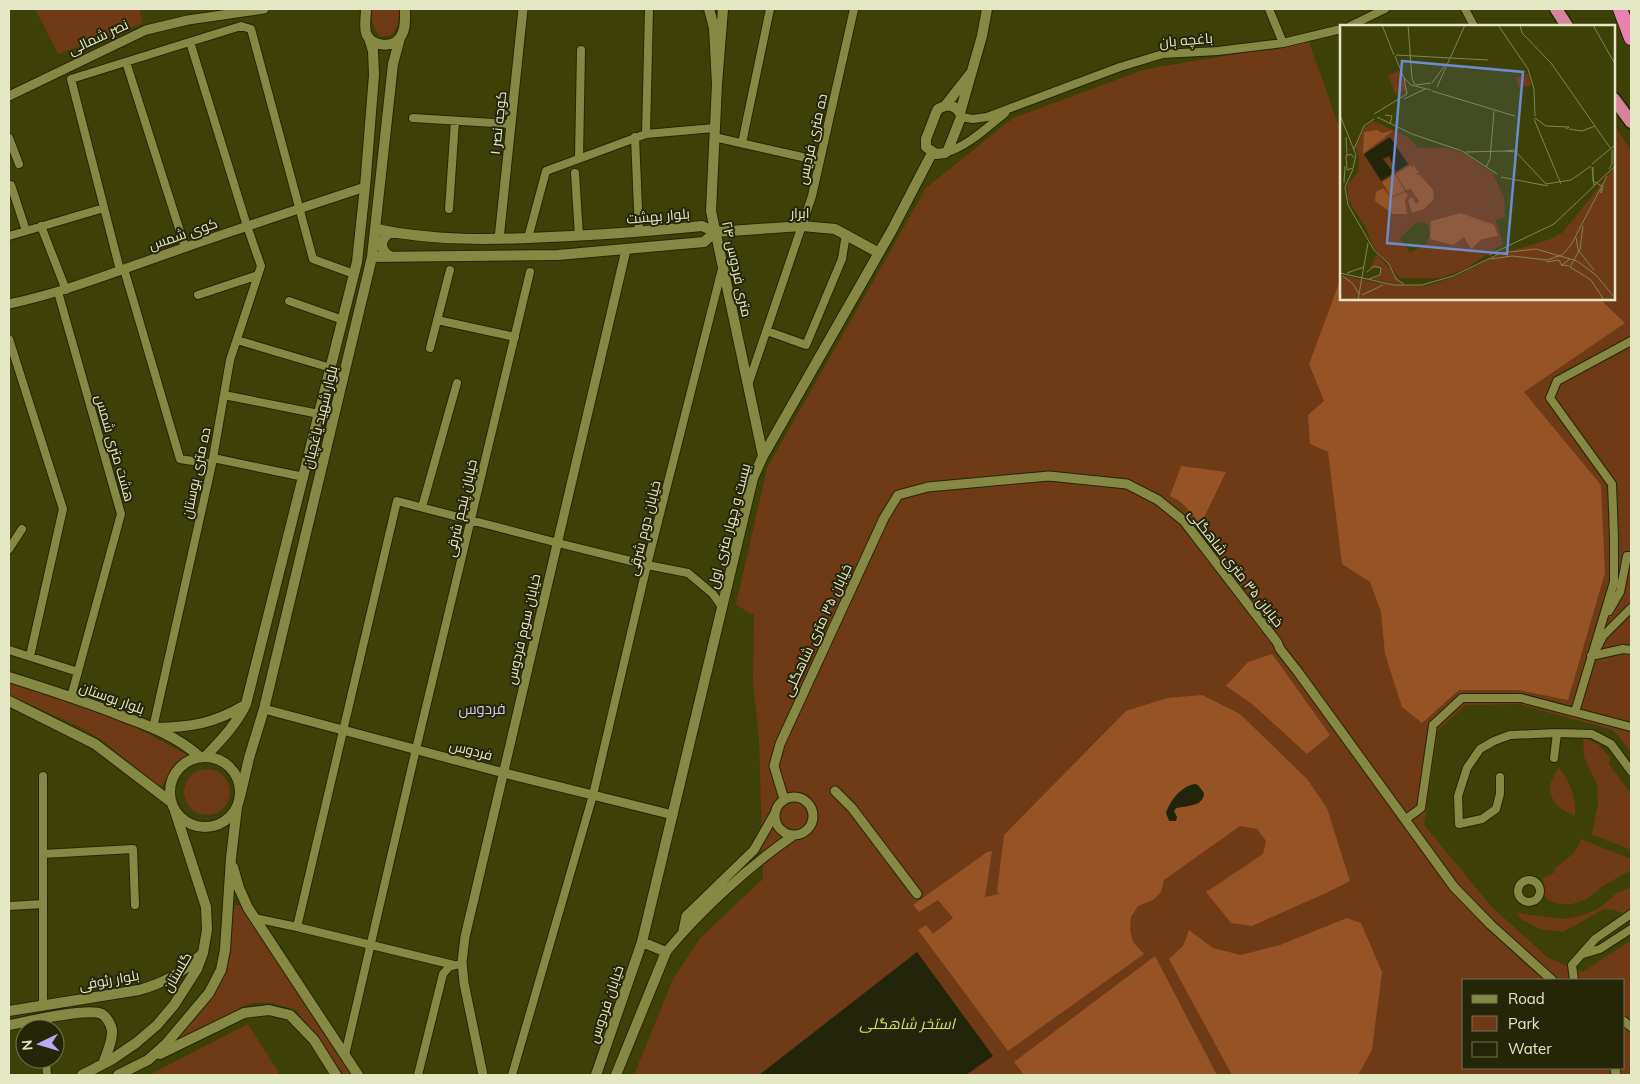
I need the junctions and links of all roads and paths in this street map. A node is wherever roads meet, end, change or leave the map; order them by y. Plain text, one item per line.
1 (264, 9) edge
2 (366, 9) edge
3 (405, 9) edge
4 (523, 9) edge
5 (649, 9) edge
6 (709, 9) edge
7 (723, 9) edge
8 (770, 9) edge
9 (854, 9) edge
10 (987, 9) edge
11 (1269, 9) edge
12 (1385, 9) edge
13 (1465, 9) edge
14 (1556, 9) edge
15 (1620, 9) edge
16 (1352, 25) edge
17 (1473, 25) edge
18 (1566, 25) edge
19 (1340, 29) edge
20 (369, 38) junction
21 (400, 38) junction
22 (1631, 38) edge
23 (190, 42) junction
24 (1283, 43) junction
25 (580, 50) dead end
26 (126, 62) junction
27 (974, 69) junction
28 (717, 84) junction
29 (9, 96) edge
30 (1615, 100) edge
31 (945, 106) junction
32 (1011, 109) junction
33 (961, 115) junction
34 (413, 118) dead end
35 (455, 121) junction
36 (1631, 122) edge
37 (511, 124) junction
38 (714, 133) junction
39 (646, 134) junction
40 (634, 137) junction
41 (9, 138) edge
42 (742, 143) junction
43 (932, 153) junction
44 (945, 153) junction
45 (579, 158) junction
46 (820, 161) junction
47 (19, 164) dead end
48 (575, 173) dead end
49 (11, 185) dead end
50 (365, 187) junction
51 (104, 208) junction
52 (299, 208) junction
53 (448, 209) dead end
54 (41, 226) junction
55 (247, 226) junction
56 (802, 226) junction
57 (376, 229) junction
58 (26, 231) junction
59 (390, 232) junction
60 (639, 232) junction
61 (715, 232) junction
62 (846, 234) junction
63 (9, 236) edge
64 (579, 236) junction
65 (528, 238) junction
66 (499, 239) junction
67 (185, 248) junction
68 (626, 250) junction
69 (878, 253) junction
70 (372, 257) junction
71 (391, 257) junction
72 (722, 267) junction
73 (122, 270) junction
74 (450, 270) dead end
75 (530, 272) dead end
76 (354, 274) junction
77 (258, 275) junction
78 (62, 291) junction
79 (198, 295) dead end
80 (289, 301) dead end
81 (9, 304) edge
82 (343, 320) junction
83 (437, 320) junction
84 (767, 331) junction
85 (515, 337) junction
86 (9, 339) edge
87 (237, 340) junction
88 (1629, 343) edge
89 (430, 348) dead end
90 (331, 368) junction
91 (457, 383) dead end
92 (748, 387) junction
93 (224, 395) junction
94 (319, 414) junction
95 (763, 456) junction
96 (212, 461) junction
97 (304, 477) junction
98 (422, 508) junction
99 (471, 521) junction
100 (22, 529) dead end
101 (558, 543) junction
102 (9, 549) edge
103 (1631, 556) edge
104 (647, 564) junction
105 (276, 586) junction
106 (292, 591) junction
107 (722, 607) junction
108 (1631, 608) edge
109 (1600, 627) junction
110 (9, 650) edge
111 (1631, 650) edge
112 (30, 656) junction
113 (1592, 656) junction
114 (78, 672) junction
115 (9, 677) edge
116 (71, 697) junction
117 (9, 701) edge
118 (246, 704) junction
119 (264, 709) junction
120 (1575, 712) junction
121 (1631, 727) edge
122 (154, 728) junction
123 (343, 730) junction
124 (1558, 732) junction
125 (416, 749) junction
126 (202, 757) junction
127 (1554, 758) dead end
128 (1631, 771) edge
129 (504, 773) junction
130 (43, 776) dead end
131 (1500, 777) dead end
132 (835, 791) dead end
133 (592, 795) junction
134 (784, 799) junction
135 (238, 802) junction
136 (173, 807) junction
137 (673, 814) junction
138 (774, 815) junction
139 (1406, 820) junction
140 (794, 835) junction
141 (43, 854) junction
142 (231, 858) junction
143 (917, 894) dead end
144 (43, 904) junction
145 (134, 905) dead end
146 (9, 906) edge
147 (1631, 914) edge
148 (254, 918) junction
149 (297, 927) junction
150 (1631, 929) edge
151 (683, 931) junction
152 (642, 942) junction
153 (371, 945) junction
154 (666, 952) junction
155 (203, 953) junction
156 (1581, 954) junction
157 (458, 964) junction
158 (1551, 979) edge
159 (1574, 979) edge
160 (43, 1005) junction
161 (9, 1011) edge
162 (44, 1019) edge
163 (64, 1019) edge
164 (345, 1054) junction
165 (148, 1060) junction
166 (103, 1064) junction
167 (82, 1075) edge
168 (118, 1075) edge
169 (336, 1075) edge
170 (358, 1075) edge
171 (418, 1075) edge
172 (483, 1075) edge
173 (512, 1075) edge
174 (596, 1075) edge
175 (616, 1075) edge

1 - 29 street, نصر شمالی
2 - 20 main road, بلوار شهید یاغچیان
3 - 21 main road, بلوار شهید یاغچیان
4 - 37 street, کوچه نصر ۱
5 - 39 street
6 - 28 main road, ۲۴ متری فردوس
7 - 28 main road, ۲۴ متری فردوس
8 - 42 street
9 - 46 street, ده متری فردیس
10 - 27 main road
11 - 24 street
12 - 16 street
13 - 17 street
14 - 18 highway
15 - 22 highway
19 - 24 street, باغچه بان
20 - 21 main road
20 - 50 main road, بلوار شهید یاغچیان
21 - 57 main road, بلوار شهید یاغچیان
23 - 26 street
23 - 52 street
23 - 55 street, ده متری بوستان
24 - 32 street, باغچه بان
25 - 45 street
26 - 51 street
26 - 67 street
27 - 31 main road
27 - 33 main road
28 - 38 main road, ۲۴ متری فردوس
30 - 36 highway
31 - 33 main road
31 - 43 main road
32 - 33 street
32 - 44 street
33 - 44 main road
34 - 35 street
35 - 37 street
35 - 53 street
37 - 66 street, کوچه نصر ۱
38 - 39 street
38 - 42 street
38 - 61 main road, ۲۴ متری فردوس
39 - 40 street
40 - 45 street
40 - 60 street
41 - 47 street
42 - 46 street
43 - 44 main road
43 - 69 main road, بیست و چهار متری اول
45 - 65 street
46 - 56 street, ده متری فردیس
48 - 64 street
49 - 58 street
50 - 52 street, کوی شمس
50 - 76 main road, بلوار شهید یاغچیان
51 - 54 street
51 - 73 street
52 - 55 street, کوی شمس
52 - 76 street
54 - 58 street
54 - 78 street, هشت متری شمس
55 - 67 street, کوی شمس
55 - 77 street, ده متری بوستان
56 - 61 main road, ابرار
56 - 62 main road, ابرار
56 - 84 street, ده متری فردیس
57 - 59 main road, بلوار بهشت
57 - 70 main road, بلوار شهید یاغچیان
58 - 63 street
59 - 66 main road, بلوار بهشت
59 - 71 main road
60 - 61 main road, بلوار بهشت
60 - 64 main road, بلوار بهشت
61 - 68 main road
61 - 72 main road, ۲۴ متری فردوس
62 - 69 main road, ابرار
62 - 84 street
64 - 65 main road, بلوار بهشت
65 - 66 main road, بلوار بهشت
67 - 73 street, کوی شمس
68 - 71 main road
68 - 101 street, خیابان سوم فردوس
69 - 95 main road, بیست و چهار متری اول
70 - 71 main road
70 - 106 main road, بلوار شهید یاغچیان
72 - 92 main road, ۲۴ متری فردوس
72 - 104 street, خیابان دوم شرقی
73 - 78 street, کوی شمس
73 - 96 street
74 - 83 street
75 - 85 street, خیابان پنجم شرقی
76 - 82 main road, بلوار شهید یاغچیان
77 - 79 street
77 - 87 street, ده متری بوستان
78 - 81 street, کوی شمس
78 - 114 street, هشت متری شمس
80 - 82 street
82 - 90 main road, بلوار شهید یاغچیان
83 - 85 street
83 - 89 street
84 - 92 street, ده متری فردیس
85 - 99 street, خیابان پنجم شرقی
86 - 112 street
87 - 90 street
87 - 93 street, ده متری بوستان
88 - 109 street
90 - 94 main road, بلوار شهید یاغچیان
91 - 98 street
92 - 95 main road, ۲۴ متری فردوس
93 - 94 street
93 - 96 street, ده متری بوستان
94 - 97 main road, بلوار شهید یاغچیان
95 - 107 main road, بیست و چهار متری اول
96 - 97 street
96 - 122 street, ده متری بوستان
97 - 105 main road, بلوار شهید یاغچیان
98 - 99 street
98 - 123 street
99 - 101 street
99 - 125 street, خیابان پنجم شرقی
100 - 102 street
101 - 104 street
101 - 129 street, خیابان سوم فردوس
103 - 109 street
104 - 107 street
104 - 133 street, خیابان دوم شرقی
105 - 106 main road
105 - 118 main road, بلوار شهید یاغچیان
106 - 119 main road, بلوار شهید یاغچیان
107 - 137 main road, بیست و چهار متری اول
108 - 113 street
109 - 113 street
110 - 112 street
111 - 113 street
112 - 114 street
113 - 120 street
114 - 116 street, هشت متری شمس
115 - 116 main road, بلوار بوستان
116 - 122 main road, بلوار بوستان
117 - 136 main road
118 - 122 main road
118 - 126 main road, بلوار شهید یاغچیان
119 - 123 street, فردوس
119 - 135 main road, بلوار شهید یاغچیان
120 - 121 street
120 - 139 street
122 - 126 main road, بلوار بوستان
123 - 125 street, فردوس
123 - 149 street
124 - 127 street
124 - 128 street
124 - 131 street
125 - 129 street, فردوس
125 - 153 street, خیابان پنجم شرقی
126 - 135 main road
126 - 136 main road
129 - 133 street, فردوس
129 - 157 street, خیابان سوم فردوس
130 - 141 street
132 - 143 street
133 - 137 street, فردوس
133 - 173 street, خیابان دوم شرقی
134 - 138 street
134 - 139 street, خیابان ۳۵ متری شاهگلی
134 - 140 street
135 - 136 main road
135 - 142 main road
136 - 155 main road, گلستان
137 - 152 main road, بیست و چهار متری اول
138 - 140 street
138 - 151 street
139 - 158 street, خیابان ۳۵ متری شاهگلی
140 - 151 street
141 - 144 street
141 - 145 street
142 - 148 main road
142 - 165 main road
144 - 146 street
144 - 160 street
147 - 156 street
148 - 149 street
148 - 164 main road
149 - 153 street
150 - 156 street
151 - 154 street
152 - 154 main road
152 - 174 main road, خیابان فردوس
153 - 157 street
153 - 164 street, خیابان پنجم شرقی
154 - 175 main road
155 - 160 main road, بلوار رئوفی
155 - 166 main road, گلستان
156 - 159 street
157 - 171 street
157 - 172 street, خیابان سوم فردوس
160 - 161 main road, بلوار رئوفی
160 - 162 main road
163 - 166 main road, بلوار رئوفی
164 - 170 main road
165 - 168 main road
165 - 169 main road
166 - 167 main road, گلستان

